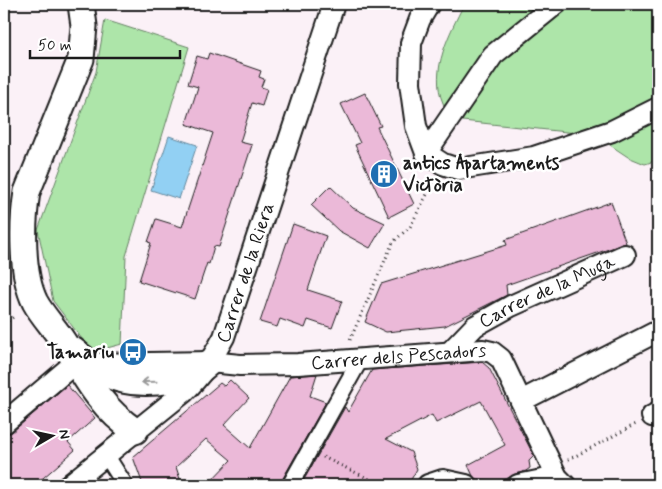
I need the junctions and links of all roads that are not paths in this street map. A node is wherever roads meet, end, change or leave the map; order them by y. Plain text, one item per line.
1 (81, 4) edge
2 (334, 4) edge
3 (429, 4) edge
4 (556, 4) edge
5 (658, 108) edge
6 (426, 152) junction
7 (625, 255) dead end
8 (658, 331) edge
9 (450, 352) junction
10 (77, 357) junction
11 (350, 361) junction
12 (210, 362) junction
13 (522, 401) junction
14 (4, 423) edge
15 (135, 431) junction
16 (106, 454) junction
17 (558, 477) edge
18 (69, 485) edge
19 (125, 485) edge
20 (290, 485) edge
21 (428, 485) edge
22 (466, 485) edge
23 (518, 485) edge

1 - 10 street
2 - 12 street, Carrer de la Riera
3 - 6 street
4 - 6 street
5 - 6 street
7 - 9 street, Carrer de la Muga
8 - 13 street
9 - 11 street, Carrer dels Pescadors
9 - 13 street, Carrer dels Pescadors
12 -> 10 street
10 - 14 street
10 - 15 street
11 - 12 street, Carrer dels Pescadors
11 - 20 street
12 - 15 street, Carrer de la Riera
13 - 17 street, Carrer dels Pescadors
15 - 16 street, Carrer de la Riera
16 - 18 street, Carrer de la Riera
16 - 19 street
17 - 23 street
21 - 22 street

